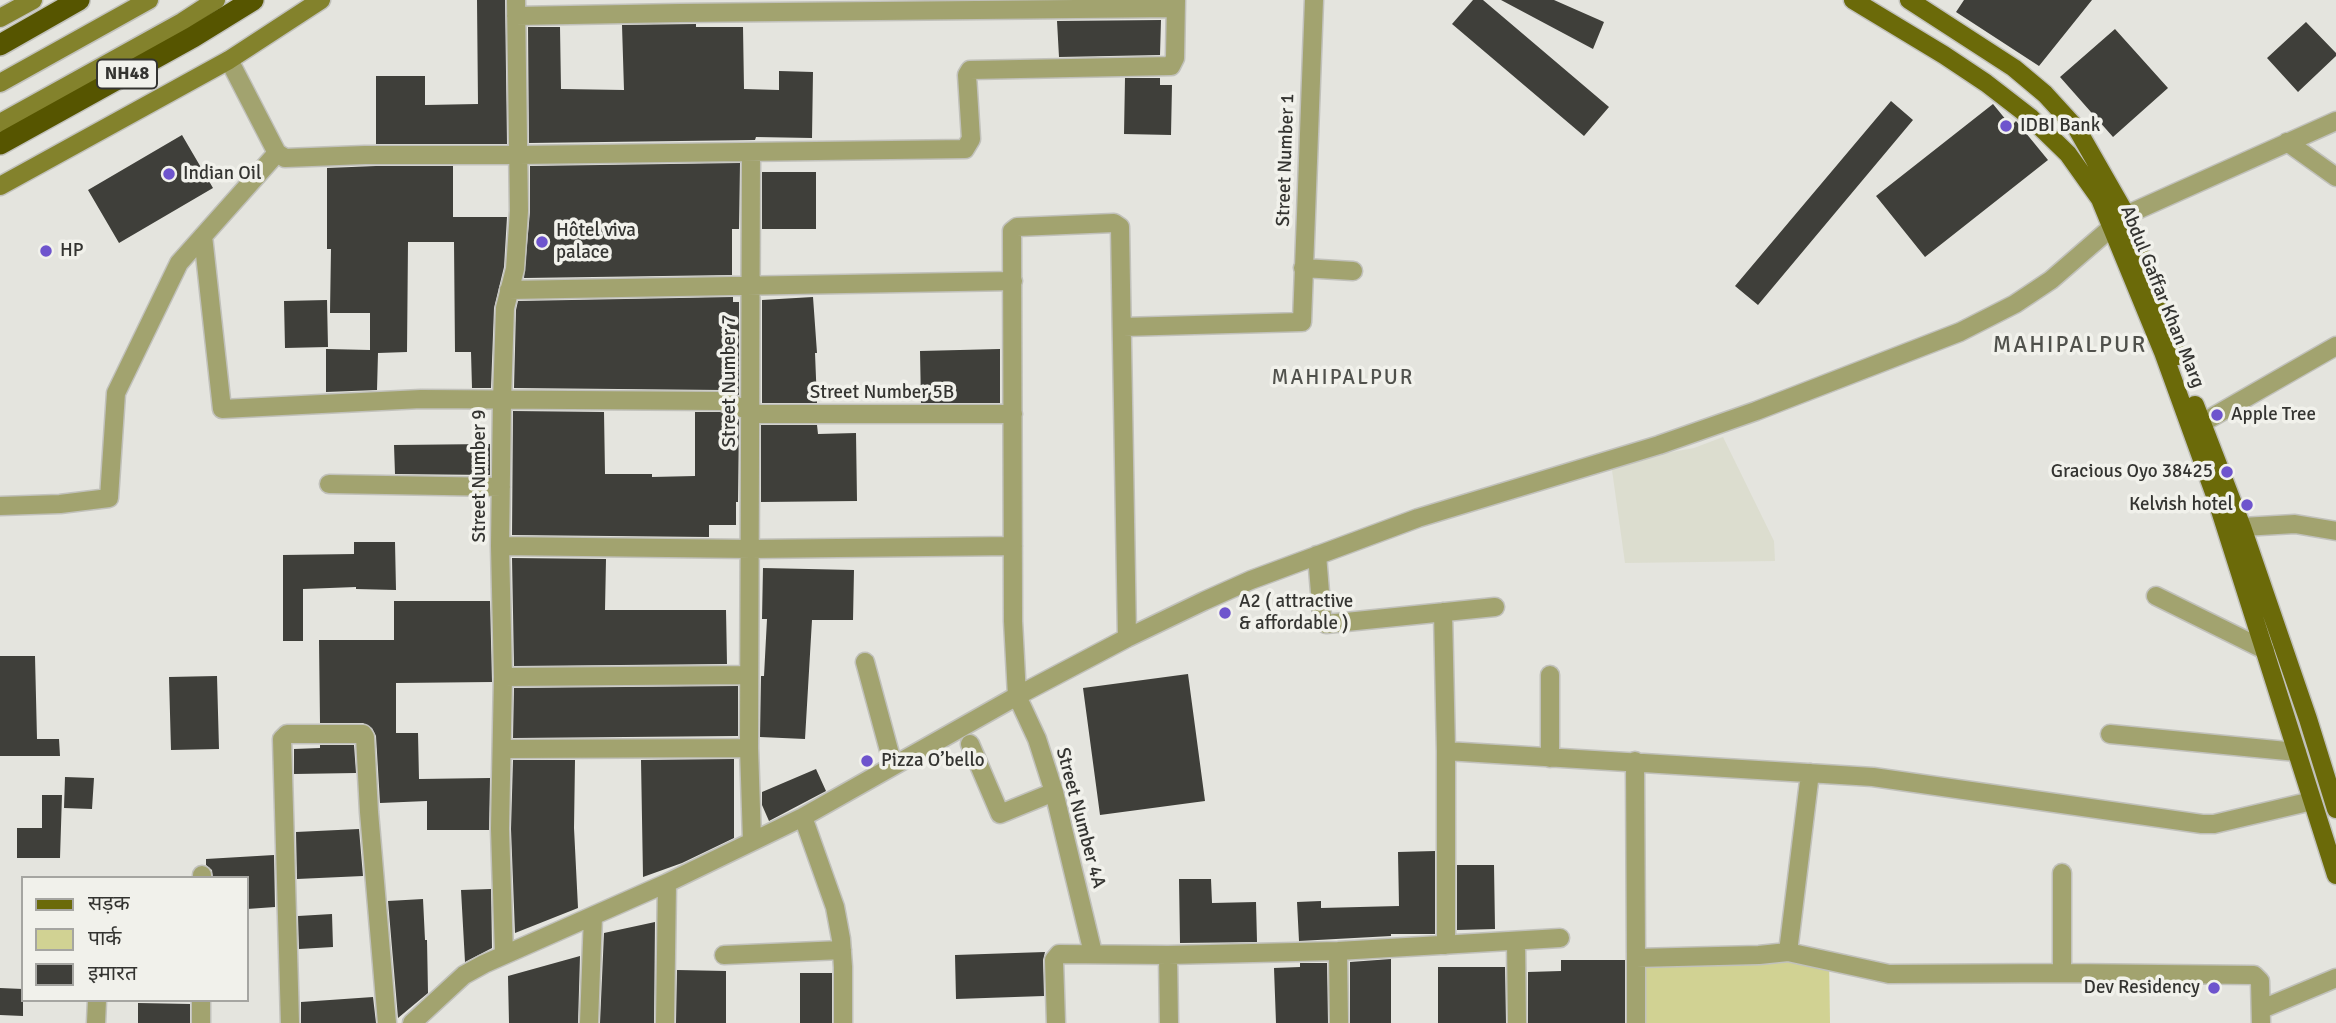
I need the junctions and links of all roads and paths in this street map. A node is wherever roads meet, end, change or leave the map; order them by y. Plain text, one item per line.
1 (33, 0) edge
2 (79, 0) edge
3 (149, 0) edge
4 (216, 0) edge
5 (253, 0) edge
6 (321, 0) edge
7 (1314, 0) edge
8 (1853, 0) edge
9 (1909, 0) edge
10 (1175, 4) edge
11 (723, 6) edge
12 (516, 8) edge
13 (0, 18) edge
14 (0, 45) edge
15 (229, 60) junction
16 (0, 83) edge
17 (2336, 121) edge
18 (0, 124) edge
19 (2287, 142) junction
20 (0, 144) edge
21 (277, 153) junction
22 (751, 153) junction
23 (519, 155) junction
24 (2336, 177) edge
25 (0, 186) edge
26 (2119, 221) junction
27 (203, 236) junction
28 (1303, 268) junction
29 (1353, 271) dead end
30 (1013, 281) junction
31 (750, 285) junction
32 (509, 290) junction
33 (1123, 327) junction
34 (2336, 346) edge
35 (502, 401) junction
36 (751, 413) junction
37 (1013, 414) junction
38 (2202, 423) junction
39 (329, 484) dead end
40 (501, 487) junction
41 (0, 506) edge
42 (2242, 527) junction
43 (2336, 531) edge
44 (500, 546) junction
45 (1013, 546) junction
46 (751, 549) junction
47 (1317, 555) junction
48 (2156, 596) dead end
49 (1495, 607) dead end
50 (1443, 611) junction
51 (1127, 638) junction
52 (2265, 650) junction
53 (865, 662) dead end
54 (749, 675) junction
55 (1550, 675) dead end
56 (503, 677) junction
57 (1017, 696) junction
58 (2110, 734) dead end
59 (970, 744) dead end
60 (749, 748) junction
61 (502, 749) junction
62 (1446, 751) junction
63 (2297, 752) junction
64 (1549, 758) junction
65 (1635, 761) junction
66 (893, 765) junction
67 (1810, 773) junction
68 (1054, 792) junction
69 (2312, 801) junction
70 (2336, 809) edge
71 (803, 817) junction
72 (752, 840) junction
73 (2062, 873) dead end
74 (2336, 875) edge
75 (667, 883) junction
76 (593, 916) junction
77 (1560, 938) dead end
78 (1516, 941) junction
79 (1446, 945) junction
80 (842, 950) junction
81 (1338, 951) junction
82 (1788, 952) junction
83 (1093, 953) junction
84 (504, 954) junction
85 (724, 955) dead end
86 (1168, 955) junction
87 (1636, 958) junction
88 (2064, 973) junction
89 (2336, 978) edge
90 (97, 1002) edge
91 (201, 1002) edge
92 (431, 1014) edge
93 (2262, 1016) edge
94 (96, 1023) edge
95 (201, 1023) edge
96 (290, 1023) edge
97 (387, 1023) edge
98 (412, 1023) edge
99 (589, 1023) edge
100 (665, 1023) edge
101 (843, 1023) edge
102 (1056, 1023) edge
103 (1170, 1023) edge
104 (1339, 1023) edge
105 (1517, 1023) edge
106 (1636, 1023) edge

1 - 13 main road
2 - 14 highway
3 - 16 main road
4 - 18 main road
5 - 20 highway, NH48
6 - 15 main road
7 - 28 street, Street Number 1
8 - 26 main road, Abdul Gaffar Khan Marg
9 - 26 main road, Abdul Gaffar Khan Marg
10 - 11 street
10 - 22 street
11 - 12 street
12 - 23 street, Street Number 9
15 - 21 street
15 - 25 main road
17 - 19 street
19 - 24 street
19 - 26 street
21 - 23 street
21 - 27 street
22 - 23 street
22 - 31 street, Street Number 7
23 - 32 street, Street Number 9
26 - 38 main road, Abdul Gaffar Khan Marg
26 - 47 street
26 - 52 main road, Abdul Gaffar Khan Marg
27 - 35 street
27 - 41 street
28 - 29 street
28 - 33 street, Street Number 1
30 - 31 street
30 - 33 street
30 - 37 street
31 - 32 street
31 - 36 street, Street Number 7
32 - 35 street, Street Number 9
33 - 51 street
34 - 38 street
35 - 36 street
35 - 40 street, Street Number 9
36 - 37 street, Street Number 5B
36 - 46 street, Street Number 7
37 - 45 street
38 - 42 main road, Abdul Gaffar Khan Marg
39 - 40 street
40 - 44 street, Street Number 9
42 - 43 street
42 - 70 main road, Abdul Gaffar Khan Marg
44 - 46 street
44 - 56 street, Street Number 9
45 - 46 street
45 - 57 street
46 - 54 street, Street Number 7
47 - 50 street
47 - 51 street
48 - 52 street
49 - 50 street
50 - 62 street
51 - 57 street
52 - 63 main road, Abdul Gaffar Khan Marg
53 - 66 street
54 - 56 street
54 - 60 street, Street Number 7
55 - 64 street
56 - 61 street, Street Number 9
57 - 66 street
57 - 68 street, Street Number 4A
58 - 63 street
59 - 68 street
60 - 61 street
60 - 72 street, Street Number 7
61 - 84 street, Street Number 9
62 - 64 street
62 - 79 street
63 - 69 main road, Abdul Gaffar Khan Marg
64 - 65 street
65 - 67 street
65 - 87 street
66 - 71 street
67 - 69 street
67 - 82 street
68 - 83 street, Street Number 4A
69 - 74 main road, Abdul Gaffar Khan Marg
71 - 72 street
71 - 80 street
72 - 75 street
73 - 88 street
75 - 76 street
75 - 100 street
76 - 84 street
76 - 99 street
77 - 78 street
78 - 79 street
78 - 105 street
79 - 81 street
80 - 85 street
80 - 101 street
81 - 86 street
81 - 104 street
82 - 87 street
82 - 88 street
83 - 86 street
83 - 102 street
84 - 92 street
86 - 103 street
87 - 106 street
88 - 93 street
89 - 93 street
90 - 94 street
91 - 95 street
92 - 98 street
96 - 97 street

